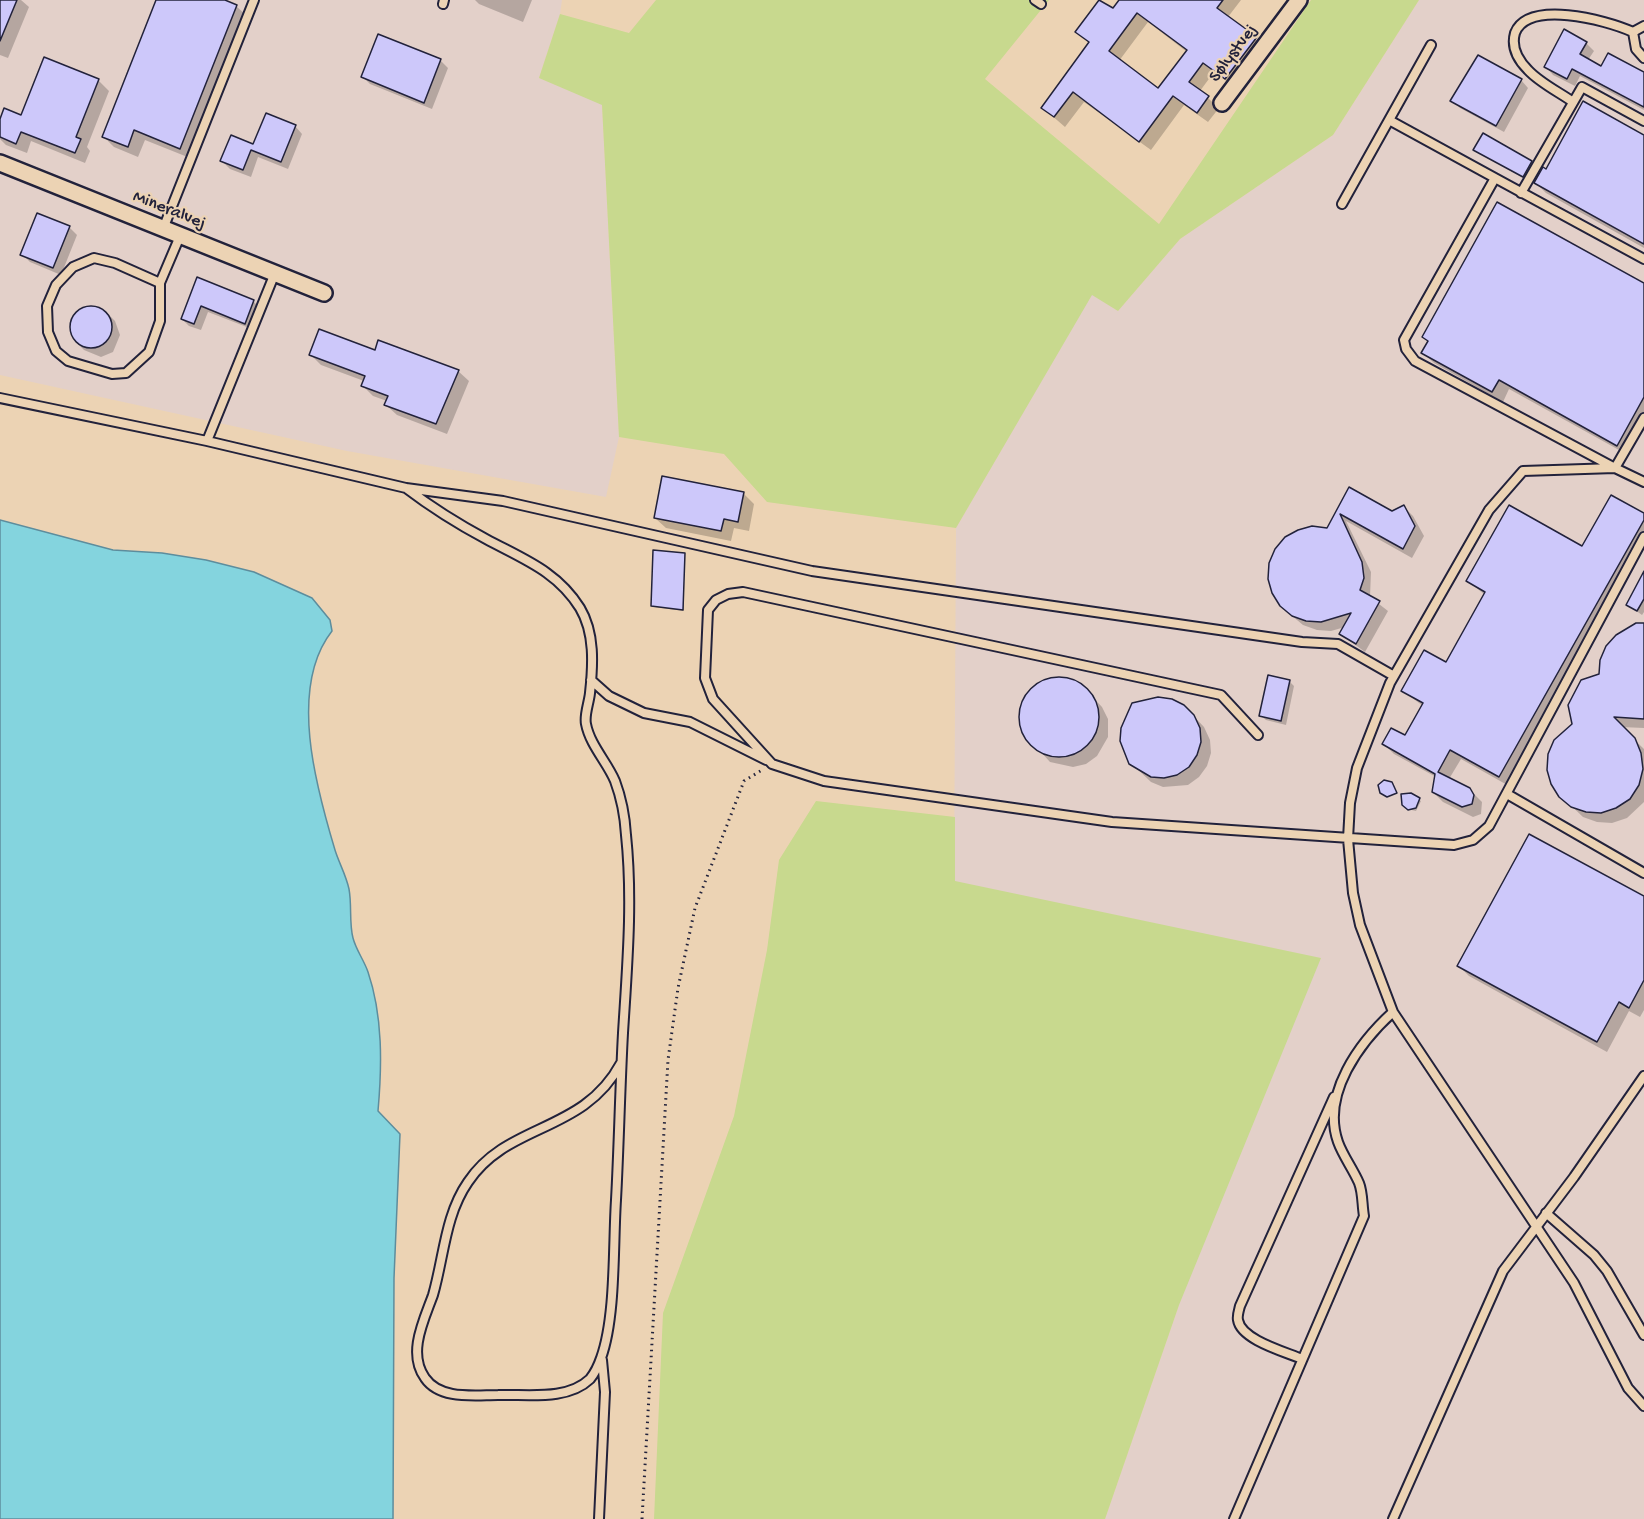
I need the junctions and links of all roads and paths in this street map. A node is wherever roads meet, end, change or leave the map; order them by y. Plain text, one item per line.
1 (254, 0) edge
2 (1299, 0) edge
3 (1644, 26) edge
4 (1633, 32) junction
5 (1431, 45) dead end
6 (1644, 58) edge
7 (1573, 102) junction
8 (1222, 103) dead end
9 (1389, 120) junction
10 (1644, 121) edge
11 (0, 163) edge
12 (1494, 178) junction
13 (1521, 193) junction
14 (1342, 204) dead end
15 (163, 230) junction
16 (180, 236) junction
17 (1644, 259) edge
18 (275, 273) junction
19 (160, 283) junction
20 (324, 293) dead end
21 (0, 398) edge
22 (1644, 418) edge
23 (207, 441) junction
24 (1615, 468) junction
25 (1644, 482) edge
26 (406, 488) junction
27 (1644, 537) edge
28 (1394, 676) junction
29 (591, 680) junction
30 (1258, 735) dead end
31 (772, 764) junction
32 (1507, 794) junction
33 (1348, 839) junction
34 (1644, 873) edge
35 (1393, 1012) junction
36 (621, 1063) junction
37 (1644, 1076) edge
38 (1337, 1090) junction
39 (1546, 1213) junction
40 (1536, 1227) junction
41 (1644, 1335) edge
42 (602, 1358) junction
43 (1302, 1359) junction
44 (1644, 1406) edge
45 (599, 1519) edge
46 (642, 1519) edge
47 (1234, 1519) edge
48 (1393, 1519) edge

1 - 15 lane
2 - 8 street, Sølystvej
3 - 4 lane
4 - 6 lane
4 - 7 lane
5 - 9 lane
7 - 10 lane
7 - 13 lane
9 - 12 lane
9 - 14 lane
11 - 15 street, Mineralvej
12 - 13 lane
12 - 24 lane
13 - 17 lane
15 - 16 street, Mineralvej
16 - 18 street, Mineralvej
16 - 19 lane
18 - 20 street, Mineralvej
18 - 23 lane
19 - 19 lane
21 - 23 lane
22 - 24 lane
23 - 26 lane
24 - 25 lane
24 - 28 lane
26 - 28 lane
26 - 29 lane
27 - 32 lane
28 - 33 lane
29 - 31 lane
29 - 36 lane
30 - 31 lane
31 - 33 lane
31 - 46 path
32 - 33 lane
32 - 34 lane
33 - 35 lane
35 - 38 lane
35 - 40 lane
36 - 42 lane
36 - 42 lane
37 - 39 lane
38 - 43 lane
38 - 43 lane
39 - 40 lane
39 - 41 lane
40 - 44 lane
40 - 48 lane
42 - 45 lane
43 - 47 lane

